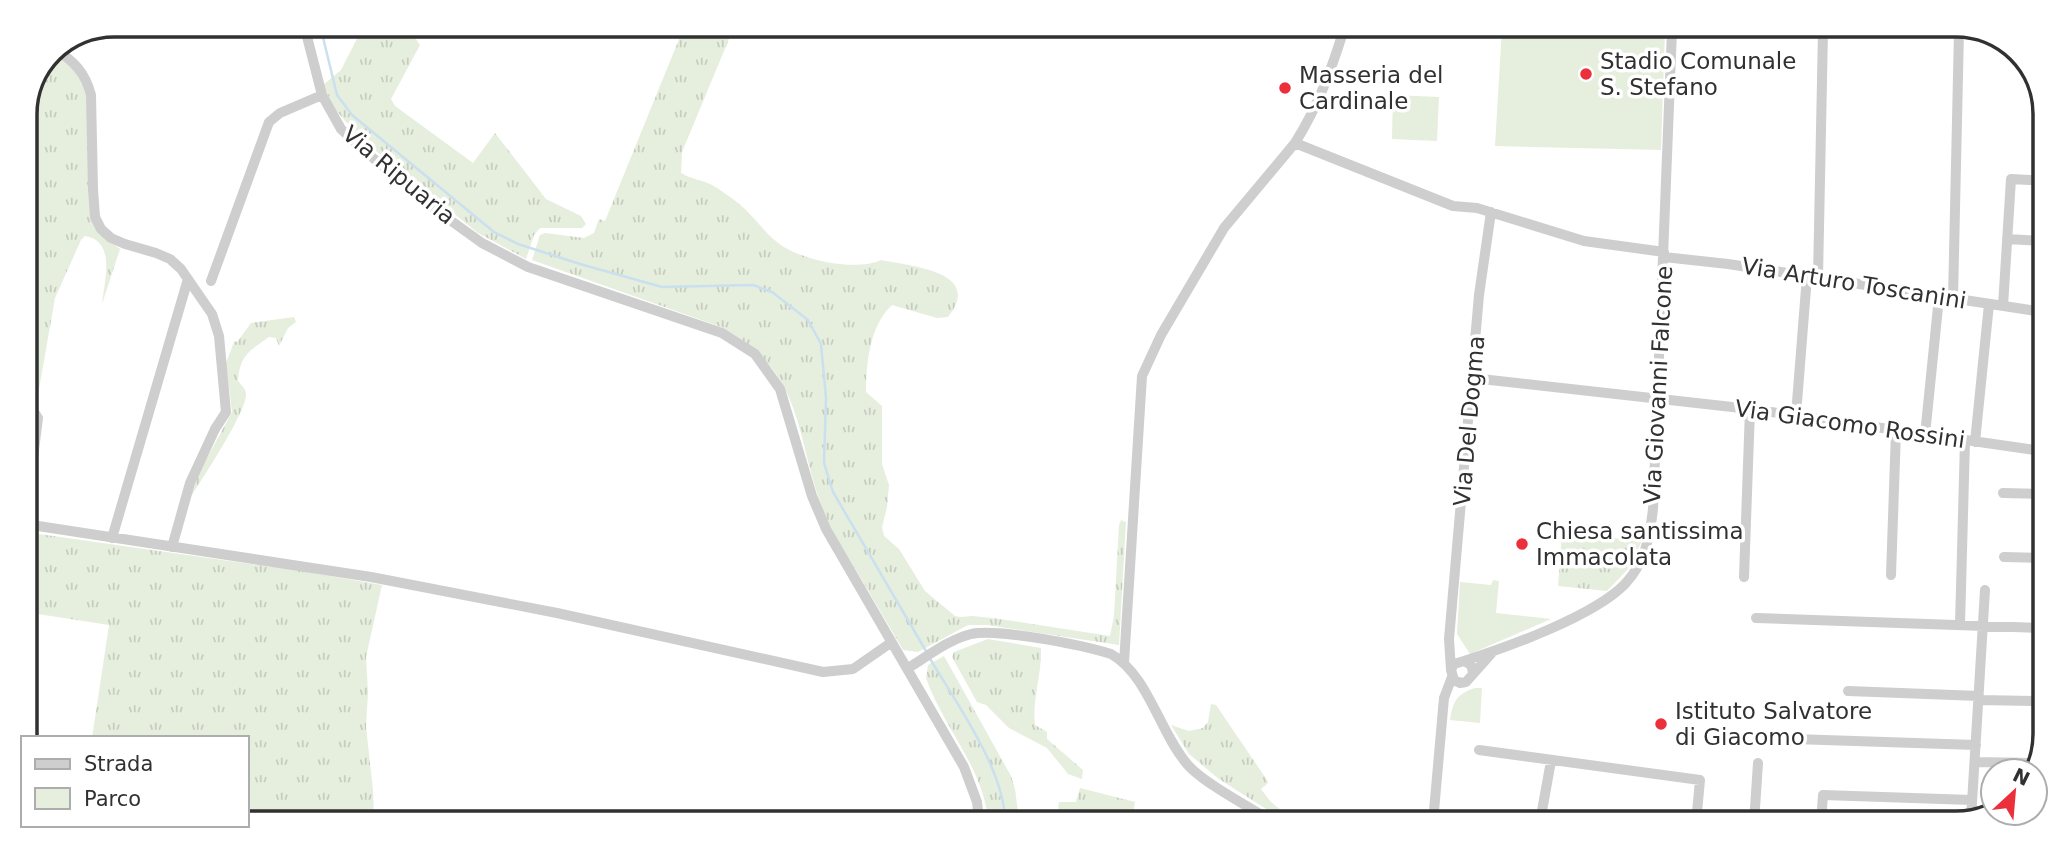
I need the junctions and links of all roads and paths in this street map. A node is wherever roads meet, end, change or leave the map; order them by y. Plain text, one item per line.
1 (307, 37) edge
2 (1342, 37) edge
3 (1672, 37) edge
4 (1824, 37) edge
5 (1959, 37) edge
6 (64, 55) edge
7 (322, 95) junction
8 (1295, 144) junction
9 (2033, 180) edge
10 (1491, 212) junction
11 (2007, 239) junction
12 (2033, 240) edge
13 (1664, 254) junction
14 (1812, 277) junction
15 (188, 279) junction
16 (211, 281) dead end
17 (1940, 297) junction
18 (1952, 299) junction
19 (1989, 304) junction
20 (2003, 306) junction
21 (2033, 310) edge
22 (1472, 379) junction
23 (1657, 397) junction
24 (1750, 409) junction
25 (1796, 415) junction
26 (1896, 431) junction
27 (1926, 435) junction
28 (1970, 441) junction
29 (2033, 450) edge
30 (2003, 493) dead end
31 (2033, 494) edge
32 (37, 524) edge
33 (112, 538) junction
34 (172, 547) junction
35 (2004, 557) dead end
36 (2033, 558) edge
37 (1891, 575) dead end
38 (1744, 577) dead end
39 (1985, 590) dead end
40 (1756, 618) dead end
41 (1960, 625) junction
42 (1984, 625) junction
43 (2033, 628) edge
44 (1451, 630) junction
45 (891, 643) junction
46 (1493, 652) junction
47 (1462, 661) junction
48 (1124, 663) junction
49 (908, 668) junction
50 (1473, 672) junction
51 (1456, 677) junction
52 (1848, 691) dead end
53 (1979, 698) junction
54 (2033, 701) edge
55 (1794, 739) dead end
56 (1976, 745) junction
57 (1479, 750) dead end
58 (1551, 761) junction
59 (1975, 762) junction
60 (1979, 762) edge
61 (1758, 763) dead end
62 (1972, 800) junction
63 (1971, 810) edge
64 (978, 811) edge
65 (1256, 811) edge
66 (1434, 811) edge
67 (1542, 811) edge
68 (1697, 811) edge
69 (1755, 811) edge
70 (1822, 811) edge

1 - 7 street, Via Ripuaria
2 - 8 street
3 - 13 street, Via Giovanni Falcone
4 - 14 street
5 - 18 street
6 - 15 street
7 - 16 street
7 - 45 street, Via Ripuaria
8 - 10 street, Via Arturo Toscanini
8 - 48 street
9 - 11 street
10 - 13 street, Via Arturo Toscanini
10 - 22 street, Via Del Dogma
11 - 12 street
11 - 20 street
13 - 14 street, Via Arturo Toscanini
13 - 23 street, Via Giovanni Falcone
14 - 17 street, Via Arturo Toscanini
14 - 25 street
15 - 33 street
15 - 34 street
17 - 18 street, Via Arturo Toscanini
17 - 27 street
18 - 19 street, Via Arturo Toscanini
19 - 20 street, Via Arturo Toscanini
19 - 28 street
20 - 21 street, Via Arturo Toscanini
22 - 23 street, Via Giacomo Rossini
22 - 44 street, Via Del Dogma
23 - 24 street, Via Giacomo Rossini
23 - 46 street, Via Giovanni Falcone
24 - 25 street, Via Giacomo Rossini
24 - 38 street
25 - 26 street, Via Giacomo Rossini
26 - 27 street, Via Giacomo Rossini
26 - 37 street
27 - 28 street, Via Giacomo Rossini
28 - 29 street, Via Giacomo Rossini
28 - 41 street
30 - 31 street
32 - 33 street
33 - 34 street
34 - 45 street
35 - 36 street
39 - 42 street
40 - 41 street
41 - 42 street
42 - 43 street
42 - 53 street
44 - 47 street
44 - 51 street, Via Del Dogma
45 - 49 street, Via Ripuaria
46 - 47 street, Via Giovanni Falcone
46 - 50 street, Via Giovanni Falcone
47 - 50 street
47 - 51 street
48 - 49 street
48 - 65 street
49 - 64 street, Via Ripuaria
50 - 51 street
51 - 66 street
52 - 53 street
53 - 54 street
53 - 56 street
55 - 56 street
56 - 59 street
57 - 58 street
58 - 67 street
58 - 68 street
59 - 60 street
59 - 62 street
61 - 69 street
62 - 63 street
62 - 70 street

